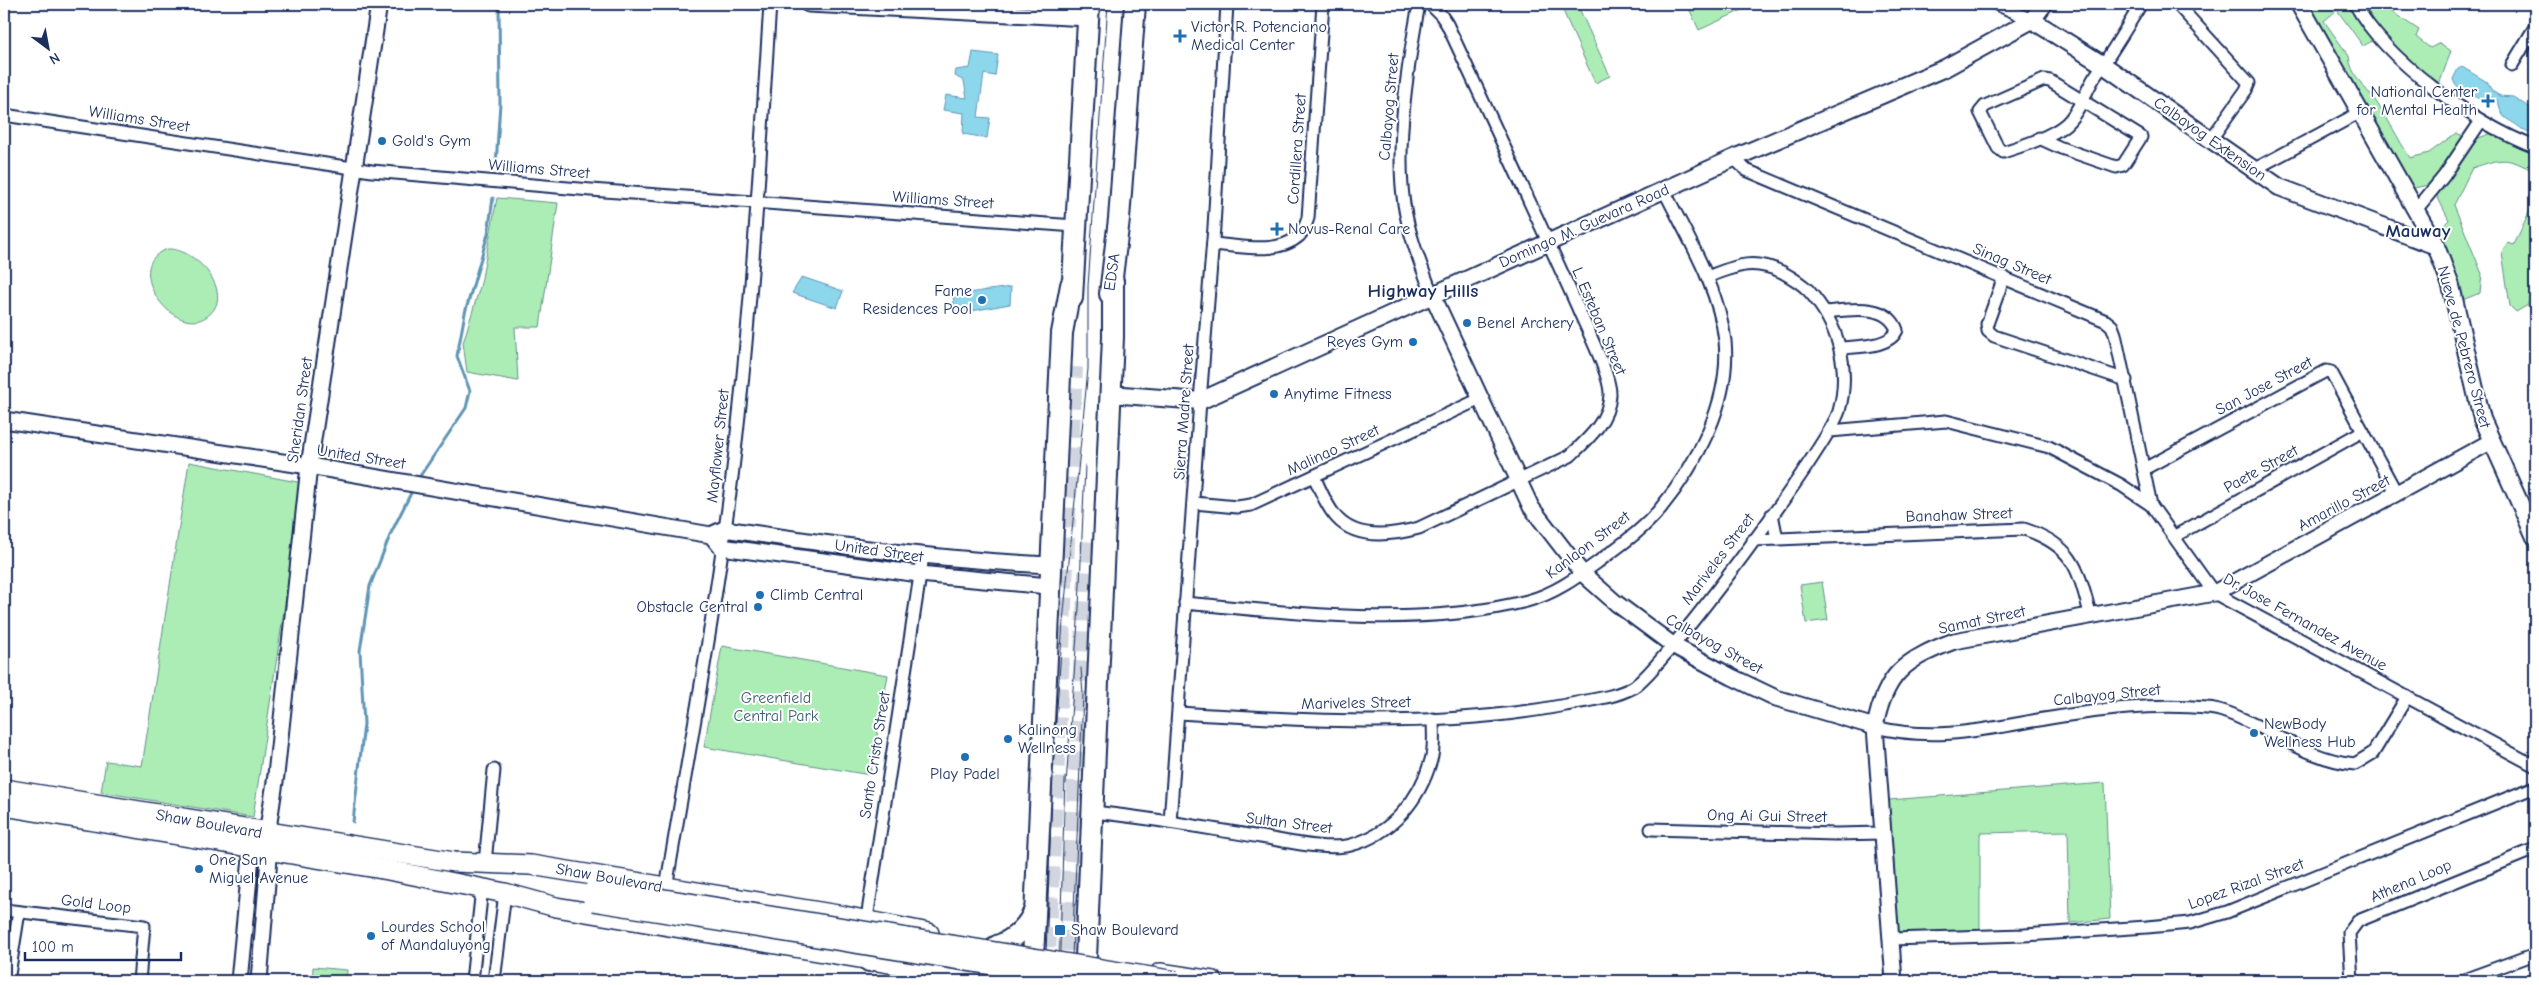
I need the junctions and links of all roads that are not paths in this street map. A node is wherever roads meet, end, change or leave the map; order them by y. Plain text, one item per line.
1 (379, 4) edge
2 (770, 4) edge
3 (808, 4) edge
4 (1135, 4) edge
5 (1227, 4) edge
6 (1323, 4) edge
7 (1419, 4) edge
8 (1430, 4) edge
9 (1996, 4) edge
10 (2044, 4) edge
11 (2141, 4) edge
12 (2177, 4) edge
13 (2299, 4) edge
14 (2355, 4) edge
15 (871, 5) edge
16 (1089, 11) edge
17 (2032, 20) junction
18 (2535, 27) edge
19 (2512, 65) dead end
20 (2104, 66) junction
21 (2081, 101) junction
22 (2359, 113) junction
23 (4, 115) edge
24 (2478, 120) junction
25 (2039, 138) junction
26 (2210, 138) junction
27 (2535, 147) edge
28 (1734, 158) junction
29 (353, 168) junction
30 (2253, 170) junction
31 (1664, 190) junction
32 (756, 202) junction
33 (2417, 210) junction
34 (1075, 226) junction
35 (2401, 233) junction
36 (1548, 242) junction
37 (1213, 244) junction
38 (2436, 246) junction
39 (2004, 277) junction
40 (1707, 278) junction
41 (1112, 281) junction
42 (1071, 285) junction
43 (1432, 294) junction
44 (1825, 312) junction
45 (1841, 348) junction
46 (1072, 367) tunnel mouth
47 (2126, 380) junction
48 (1110, 394) junction
49 (1480, 399) junction
50 (1200, 401) junction
51 (4, 420) edge
52 (1830, 430) junction
53 (2363, 431) junction
54 (2490, 442) junction
55 (309, 466) junction
56 (2144, 469) junction
57 (1314, 476) junction
58 (1519, 481) junction
59 (2397, 494) junction
60 (1194, 503) junction
61 (2151, 505) junction
62 (1772, 514) junction
63 (718, 532) junction
64 (2174, 536) junction
65 (2535, 537) edge
66 (1777, 539) junction
67 (1090, 540) tunnel mouth
68 (1753, 540) junction
69 (721, 547) junction
70 (923, 556) junction
71 (1042, 565) junction
72 (1582, 573) junction
73 (919, 574) junction
74 (1040, 586) junction
75 (2214, 593) junction
76 (1185, 603) junction
77 (2091, 617) junction
78 (1674, 646) junction
79 (2408, 697) junction
80 (1179, 713) junction
81 (1433, 719) junction
82 (1875, 727) junction
83 (2535, 766) edge
84 (494, 770) dead end
85 (2535, 787) edge
86 (4, 789) edge
87 (4, 806) edge
88 (1091, 812) junction
89 (1170, 822) junction
90 (1651, 829) dead end
91 (1883, 833) junction
92 (263, 837) junction
93 (2535, 849) edge
94 (454, 862) junction
95 (485, 863) junction
96 (482, 888) junction
97 (666, 888) junction
98 (505, 893) junction
99 (594, 895) junction
100 (1036, 907) junction
101 (4, 910) edge
102 (19, 912) junction
103 (844, 916) junction
104 (867, 921) junction
105 (1891, 939) junction
106 (997, 946) junction
107 (2535, 954) edge
108 (839, 955) junction
109 (865, 960) junction
110 (1035, 971) edge
111 (1087, 975) edge
112 (8, 981) edge
113 (139, 981) edge
114 (239, 981) edge
115 (259, 981) edge
116 (472, 981) edge
117 (494, 981) edge
118 (996, 981) edge
119 (1107, 981) edge
120 (1176, 981) edge
121 (1213, 981) edge
122 (1894, 981) edge
123 (2352, 981) edge
124 (2461, 981) edge

1 - 29 street, Sheridan Street
2 - 32 street, Mayflower Street
3 - 15 street
4 - 41 highway, EDSA
5 - 37 street, Sierra Madre Street
6 - 37 street, Cordillera Street
7 - 43 street, Calbayog Street
8 - 36 street, L. Esteban Street
9 - 17 street
10 - 17 main road, Domingo M. Guevara Road
11 - 20 street
12 - 26 street
13 - 22 main road, Nueve de Pebrero Street
14 - 24 street
15 - 16 street
16 - 34 highway
17 - 20 main road, Calbayog Extension
17 - 28 main road, Domingo M. Guevara Road
18 - 19 street
20 - 21 street
20 - 26 main road, Calbayog Extension
21 - 25 street
21 - 25 street
21 - 25 street
22 - 30 street
22 - 33 main road, Nueve de Pebrero Street
23 - 29 street, Williams Street
24 - 27 street
24 - 33 street
26 - 30 main road, Calbayog Extension
28 - 31 main road, Domingo M. Guevara Road
28 - 39 street, Sinag Street
29 - 32 street, Williams Street
29 - 55 street, Sheridan Street
30 - 35 main road, Calbayog Extension
31 - 36 main road, Domingo M. Guevara Road
31 - 40 street, Kanlaon Street
32 - 34 street, Williams Street
32 - 63 street, Mayflower Street
33 - 35 main road
33 - 38 main road, Nueve de Pebrero Street
34 - 42 highway
35 - 38 main road, Calbayog Extension
36 - 43 main road, Domingo M. Guevara Road
36 - 58 street, L. Esteban Street
37 - 50 street, Sierra Madre Street
38 - 54 main road, Nueve de Pebrero Street
39 - 47 street, Sinag Street
39 - 47 street
40 - 44 street, Mariveles Street
40 - 72 street, Kanlaon Street
41 - 48 highway
41 - 67 highway, EDSA
42 - 46 highway
42 - 71 highway
43 - 49 street, Calbayog Street
43 - 50 main road, Domingo M. Guevara Road
44 - 45 street, Mariveles Street
44 - 45 street
45 - 52 street, Mariveles Street
47 - 56 street, Sinag Street
48 - 50 main road, Domingo M. Guevara Road
48 - 88 highway
49 - 57 street, Malinao Street
49 - 58 street, Calbayog Street
50 - 60 street, Sierra Madre Street
51 - 55 street, United Street
52 - 61 street, Dr. Jose Fernandez Avenue
52 - 62 street, Mariveles Street
53 - 56 street, San Jose Street
53 - 59 street, San Jose Street
53 - 64 street, Paete Street
54 - 59 street, Amarillo Street
54 - 65 main road, Nueve de Pebrero Street
55 - 63 street, United Street
55 - 92 street, Sheridan Street
56 - 61 street, Sinag Street
57 - 58 street, L. Esteban Street
57 - 60 street, Malinao Street
58 - 72 street, Calbayog Street
59 - 75 street, Amarillo Street
60 - 76 street, Sierra Madre Street
61 - 64 street, Dr. Jose Fernandez Avenue
62 - 66 street
62 - 68 street, Mariveles Street
63 - 69 street
63 - 70 street, United Street
64 - 75 street, Dr. Jose Fernandez Avenue
66 - 68 street, Banahaw Street
66 - 77 street, Banahaw Street
68 - 78 street, Mariveles Street
69 - 73 street, United Street
69 - 97 street
70 - 71 street, United Street
70 - 73 street, Santo Cristo Street
71 - 74 highway
72 - 76 street, Kanlaon Street
72 - 78 street, Calbayog Street
73 - 74 street, United Street
73 - 104 street, Santo Cristo Street
74 - 100 highway
75 - 77 street, Samat Street
75 - 79 street, Dr. Jose Fernandez Avenue
76 - 80 street, Sierra Madre Street
77 - 82 street, Samat Street
78 - 81 street, Mariveles Street
78 - 82 street, Calbayog Street
79 - 82 street, Calbayog Street
79 - 83 street, Dr. Jose Fernandez Avenue
80 - 81 street, Mariveles Street
80 - 89 street, Sierra Madre Street
81 - 89 street, Sultan Street
82 - 91 street, Samat Street
84 - 95 street
85 - 105 street, Lopez Rizal Street
86 - 92 main road, Shaw Boulevard
87 - 92 main road, Shaw Boulevard
88 - 89 street, Sultan Street
88 - 111 highway
90 - 91 street, Ong Ai Gui Street
91 - 105 street, Samat Street
92 - 94 main road, Shaw Boulevard
92 - 96 main road, Shaw Boulevard
92 - 114 street
92 - 115 street
93 - 123 street, Athena Loop
94 - 95 main road, Shaw Boulevard
94 - 99 main road
95 - 97 main road, Shaw Boulevard
96 - 98 main road, Shaw Boulevard
96 - 116 street
97 - 103 main road, Shaw Boulevard
98 - 99 main road
98 - 108 main road, Shaw Boulevard
98 - 117 street
99 - 111 main road, Shaw Boulevard, bridge
99 - 120 main road, Shaw Boulevard, bridge
100 - 106 highway
100 - 110 highway
101 - 102 street, Gold Loop
102 - 112 street
102 - 113 street, Gold Loop
103 - 104 main road, Shaw Boulevard
103 - 108 main road
104 - 106 main road, Shaw Boulevard
104 - 109 street, Santo Cristo Street
105 - 122 street, Samat Street
106 - 110 main road, Shaw Boulevard
107 - 124 street
108 - 109 main road, Shaw Boulevard
109 - 110 highway
109 - 118 main road, Shaw Boulevard
110 - 111 highway
111 - 119 highway
111 - 121 main road, Shaw Boulevard

